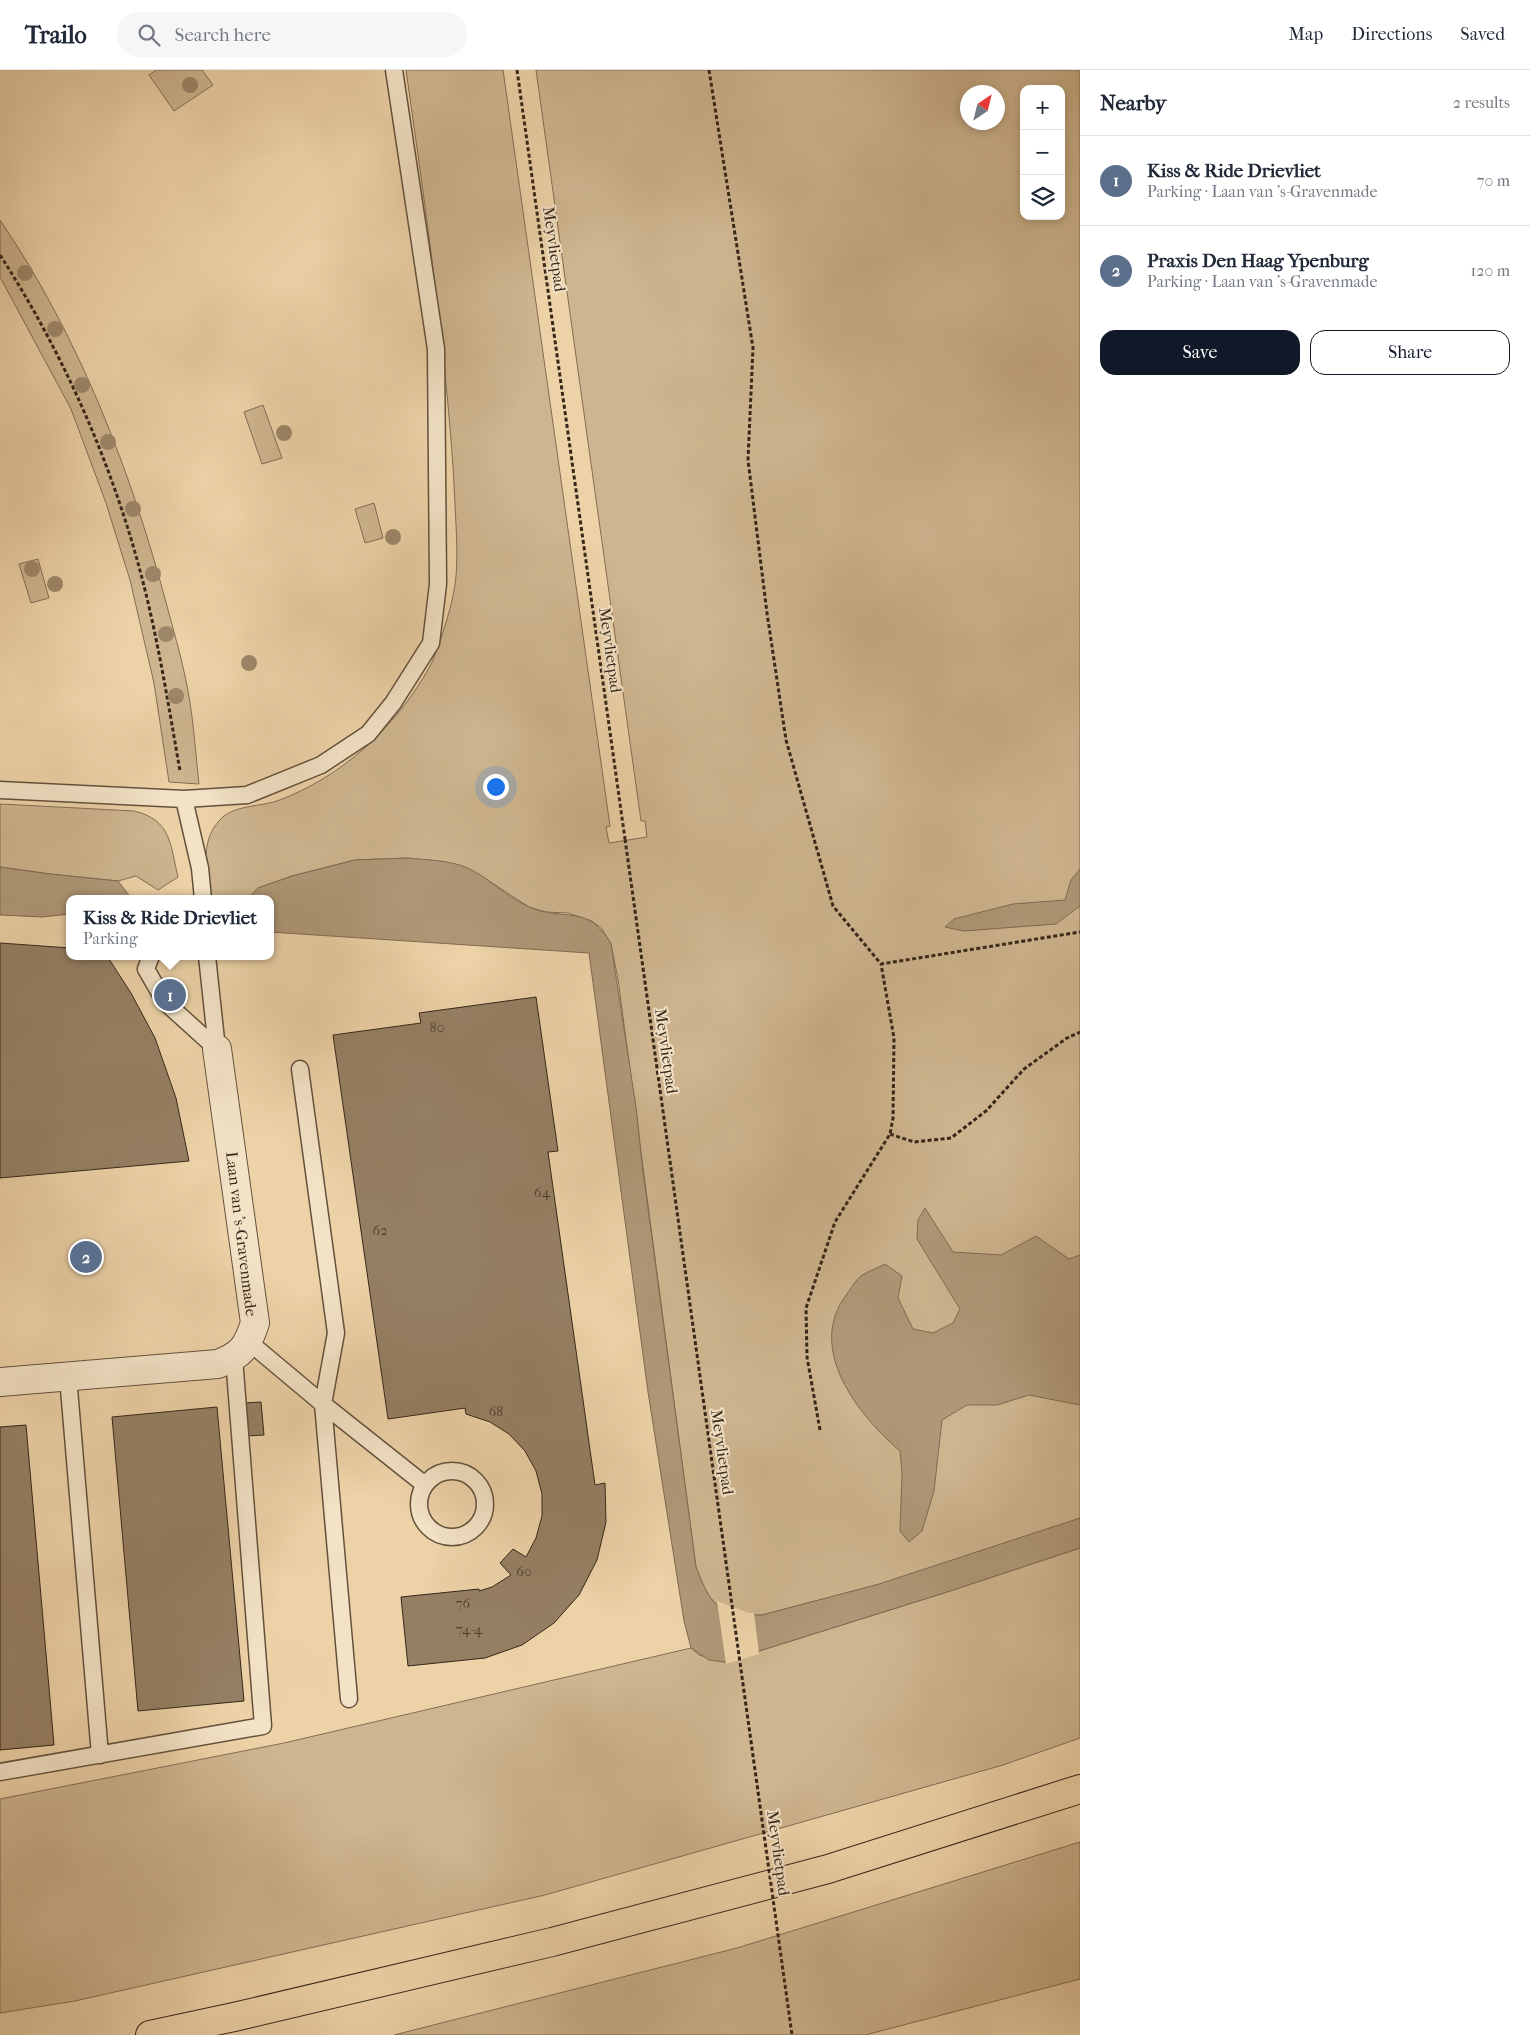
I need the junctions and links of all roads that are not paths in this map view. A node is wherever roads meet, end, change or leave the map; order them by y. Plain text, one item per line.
1 (394, 70) edge
2 (0, 790) edge
3 (184, 799) junction
4 (203, 895) edge
5 (149, 960) edge
6 (206, 960) edge
7 (218, 1049) junction
8 (300, 1068) dead end
9 (241, 1350) junction
10 (68, 1376) junction
11 (0, 1382) edge
12 (322, 1404) junction
13 (425, 1485) junction
14 (349, 1699) dead end
15 (100, 1755) junction
16 (0, 1772) edge
17 (1080, 1789) edge
18 (150, 2035) edge

1 - 3 lane
2 - 3 lane
3 - 4 lane
5 - 7 lane
6 - 7 lane
7 - 9 street, Laan van 's-Gravenmade
8 - 12 lane
9 - 10 street
9 - 12 lane
9 - 15 lane
10 - 11 street
10 - 15 lane
12 - 13 lane
12 - 14 lane
13 - 13 lane
15 - 16 lane
17 - 18 highway

